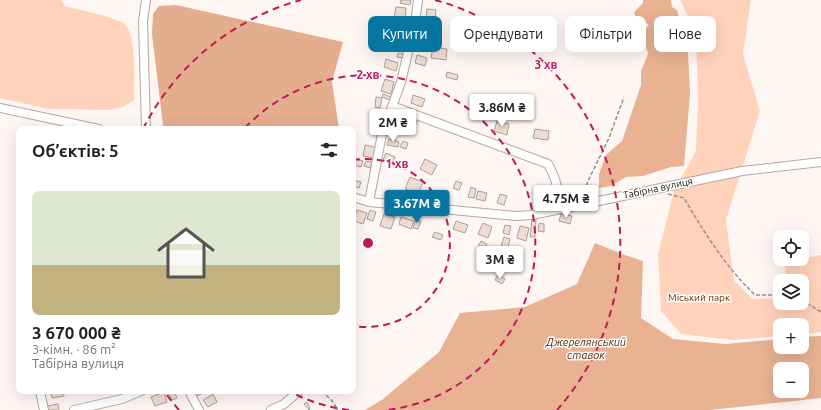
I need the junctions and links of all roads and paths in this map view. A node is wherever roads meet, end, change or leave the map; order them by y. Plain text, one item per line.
1 (146, 0) edge
2 (418, 0) edge
3 (624, 97) dead end
4 (392, 106) junction
5 (0, 108) edge
6 (85, 126) edge
7 (146, 126) edge
8 (821, 162) edge
9 (663, 193) dead end
10 (356, 198) edge
11 (369, 202) junction
12 (580, 205) junction
13 (552, 211) junction
14 (773, 295) edge
15 (809, 304) edge
16 (821, 312) edge
17 (41, 394) edge
18 (134, 394) edge
19 (191, 394) edge
20 (296, 394) edge
21 (325, 394) edge
22 (107, 406) edge
23 (44, 410) edge
24 (74, 410) edge
25 (199, 410) edge
26 (270, 410) edge
27 (338, 410) edge

1 - 7 street
2 - 4 street
3 - 12 path
4 - 11 street
4 - 13 street
5 - 6 street
8 - 12 street, Табірна вулиця
9 - 14 path
10 - 11 street, Табірна вулиця
11 - 13 street, Табірна вулиця
12 - 13 street, Табірна вулиця
15 - 16 path
17 - 23 street
18 - 22 street
19 - 25 street
20 - 26 street
21 - 27 path
22 - 24 street

